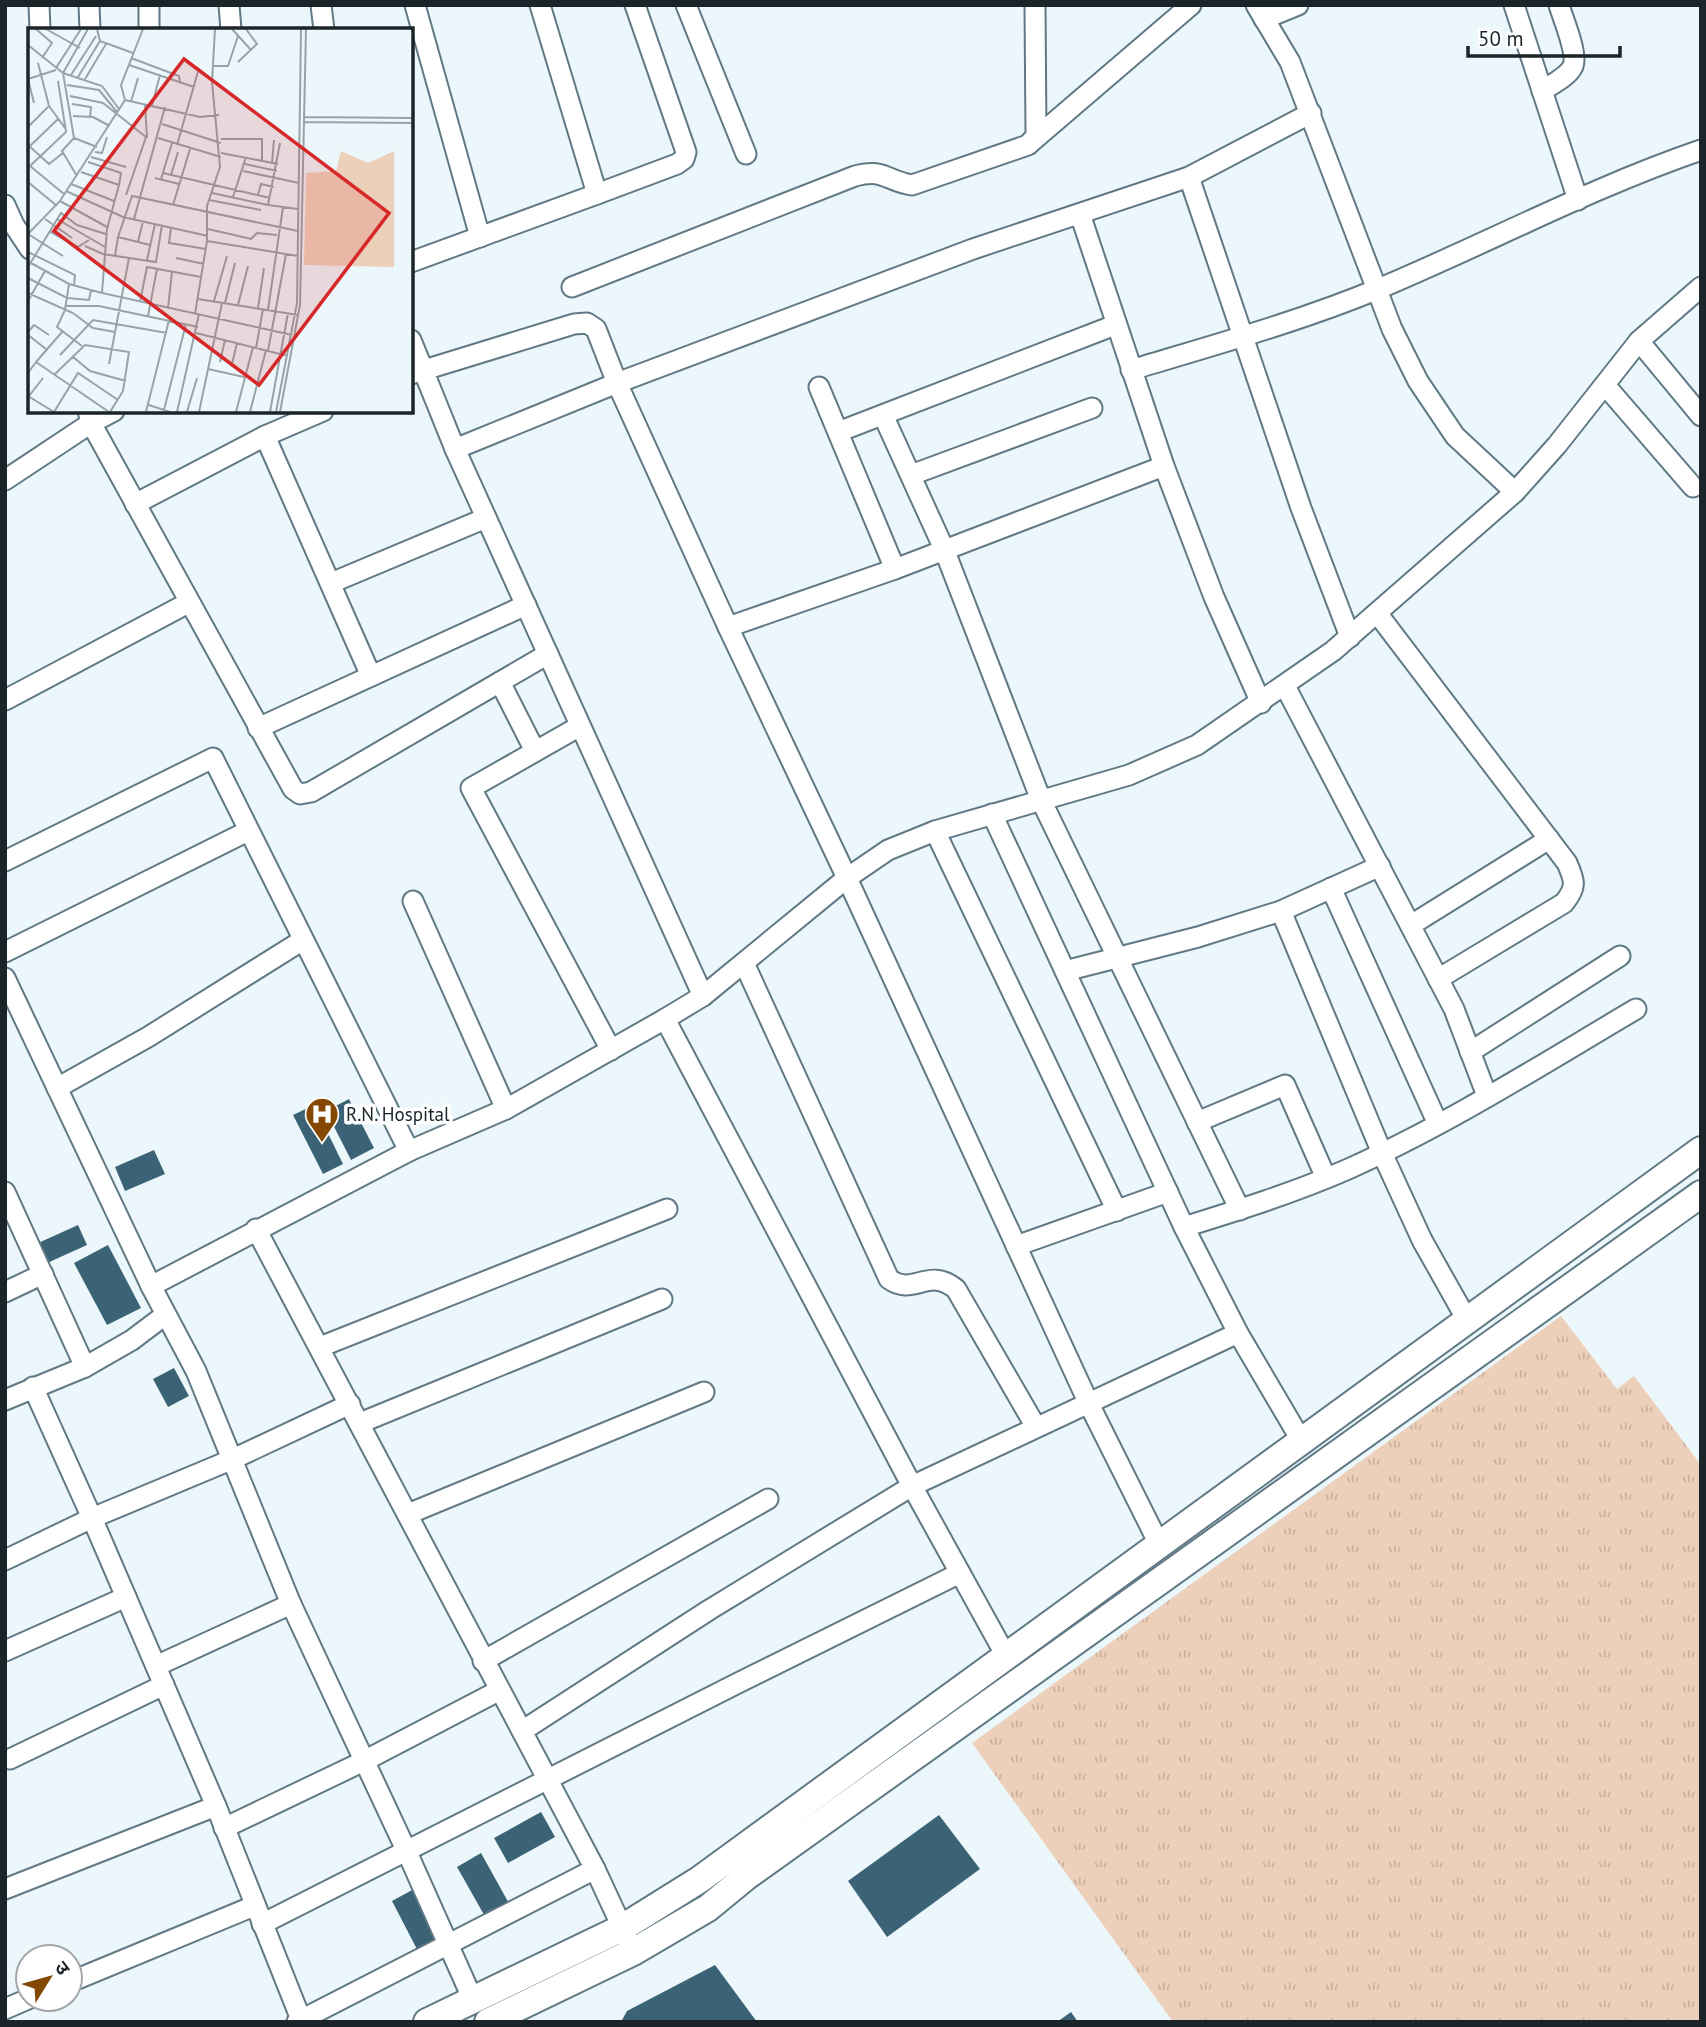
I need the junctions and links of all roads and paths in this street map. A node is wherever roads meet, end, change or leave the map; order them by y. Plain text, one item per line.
1 (39, 5) edge
2 (89, 5) edge
3 (149, 5) edge
4 (229, 5) edge
5 (321, 5) edge
6 (415, 5) edge
7 (540, 5) edge
8 (635, 5) edge
9 (686, 5) edge
10 (1035, 5) edge
11 (1191, 5) edge
12 (1298, 5) edge
13 (1514, 5) edge
14 (1559, 5) edge
15 (1260, 12) edge
16 (40, 28) edge
17 (90, 28) edge
18 (149, 28) edge
19 (231, 28) edge
20 (324, 28) edge
21 (1542, 91) junction
22 (1311, 113) junction
23 (1028, 145) junction
24 (1701, 150) edge
25 (746, 154) dead end
26 (1189, 177) junction
27 (597, 194) junction
28 (1578, 200) junction
29 (5, 205) edge
30 (1080, 214) junction
31 (480, 237) junction
32 (28, 246) edge
33 (413, 261) edge
34 (572, 287) dead end
35 (1701, 287) edge
36 (1377, 290) junction
37 (1115, 326) junction
38 (1243, 337) junction
39 (1639, 341) junction
40 (413, 353) edge
41 (1131, 370) junction
42 (416, 372) edge
43 (617, 383) junction
44 (1605, 385) junction
45 (820, 387) dead end
46 (1092, 408) dead end
47 (318, 413) edge
48 (883, 415) junction
49 (1701, 416) edge
50 (89, 417) edge
51 (838, 432) junction
52 (265, 436) junction
53 (455, 449) junction
54 (1164, 467) junction
55 (911, 475) junction
56 (5, 480) edge
57 (1693, 486) dead end
58 (1515, 492) junction
59 (135, 504) junction
60 (486, 518) junction
61 (944, 549) junction
62 (895, 569) junction
63 (331, 583) junction
64 (188, 603) junction
65 (526, 605) junction
66 (1377, 613) junction
67 (728, 627) junction
68 (1350, 637) junction
69 (548, 654) junction
70 (371, 676) junction
71 (500, 682) junction
72 (1285, 686) junction
73 (5, 700) edge
74 (1261, 703) junction
75 (580, 726) junction
76 (258, 728) junction
77 (535, 751) junction
78 (1041, 800) junction
79 (992, 814) junction
80 (248, 831) junction
81 (935, 831) junction
82 (1549, 839) junction
83 (5, 861) edge
84 (1380, 866) junction
85 (847, 877) junction
86 (1331, 888) junction
87 (413, 901) dead end
88 (1281, 911) junction
89 (1411, 925) junction
90 (303, 940) junction
91 (5, 952) edge
92 (1620, 956) dead end
93 (1118, 957) junction
94 (744, 963) junction
95 (1065, 971) junction
96 (5, 978) edge
97 (1438, 979) junction
98 (703, 996) junction
99 (1636, 1009) dead end
100 (665, 1019) junction
101 (611, 1050) junction
102 (1470, 1052) junction
103 (57, 1088) junction
104 (1487, 1096) junction
105 (506, 1109) junction
106 (1197, 1122) junction
107 (1438, 1124) junction
108 (1701, 1150) edge
109 (409, 1151) junction
110 (1382, 1153) junction
111 (1326, 1178) junction
112 (5, 1192) edge
113 (1168, 1192) junction
114 (1701, 1194) edge
115 (667, 1209) dead end
116 (1240, 1210) junction
117 (1117, 1211) junction
118 (1184, 1227) junction
119 (256, 1229) junction
120 (1016, 1246) junction
121 (43, 1274) junction
122 (151, 1286) junction
123 (5, 1292) edge
124 (662, 1299) dead end
125 (165, 1314) junction
126 (1467, 1320) junction
127 (1238, 1333) junction
128 (320, 1347) junction
129 (85, 1367) junction
130 (33, 1387) junction
131 (704, 1392) dead end
132 (5, 1400) edge
133 (350, 1404) junction
134 (1089, 1404) junction
135 (360, 1423) junction
136 (1035, 1427) junction
137 (1301, 1440) junction
138 (233, 1459) junction
139 (912, 1486) junction
140 (768, 1499) dead end
141 (408, 1514) junction
142 (92, 1518) junction
143 (1158, 1544) junction
144 (5, 1560) edge
145 (960, 1573) junction
146 (126, 1597) junction
147 (291, 1604) junction
148 (5, 1651) edge
149 (1006, 1656) junction
150 (483, 1661) junction
151 (156, 1666) junction
152 (164, 1685) junction
153 (500, 1690) junction
154 (522, 1731) junction
155 (10, 1759) dead end
156 (364, 1761) junction
157 (548, 1781) junction
158 (216, 1806) junction
159 (225, 1828) junction
160 (407, 1852) junction
161 (595, 1869) junction
162 (5, 1889) edge
163 (254, 1906) junction
164 (262, 1924) junction
165 (627, 1940) junction
166 (449, 1945) junction
167 (84, 1976) edge
168 (473, 2000) junction
169 (300, 2021) edge
170 (427, 2022) edge
171 (488, 2022) edge

1 - 16 street
2 - 17 street
3 - 18 street
4 - 19 street
5 - 20 street
6 - 31 street
7 - 27 street
8 - 27 street
9 - 25 street
10 - 23 street
11 - 23 street
12 - 15 street
13 - 21 street
14 - 21 street
15 - 22 street
21 - 28 street
22 - 26 street
22 - 36 street
23 - 34 street
24 - 28 street
26 - 30 street
26 - 38 street
27 - 31 street
28 - 36 street
29 - 32 street
30 - 37 street
30 - 43 street
31 - 33 street
35 - 39 street
36 - 38 street
36 - 58 street
37 - 41 street
37 - 48 street
38 - 41 street
38 - 68 street
39 - 44 street
39 - 49 street
40 - 42 street
41 - 54 street
42 - 43 street
42 - 53 street
43 - 53 street
43 - 67 street
44 - 57 street
44 - 58 street
45 - 51 street
46 - 55 street
47 - 52 street
48 - 51 street
48 - 55 street
50 - 56 street
50 - 59 street
51 - 62 street
52 - 59 street
52 - 63 street
53 - 60 street
54 - 61 street
54 - 74 street
55 - 61 street
58 - 66 street
59 - 64 street
60 - 63 street
60 - 65 street
61 - 62 street
61 - 78 street
62 - 67 street
63 - 70 street
64 - 73 street
64 - 76 street
65 - 69 street
65 - 70 street
66 - 68 street
66 - 82 street
67 - 85 street
68 - 72 street
69 - 71 street
69 - 75 street
70 - 76 street
71 - 76 street
71 - 77 street
72 - 74 street
72 - 84 street
74 - 78 street
75 - 77 street
75 - 98 street
77 - 101 street
78 - 79 street
78 - 93 street
79 - 81 street
79 - 95 street
80 - 83 street
80 - 90 street
80 - 91 street
81 - 85 street
81 - 117 street
82 - 89 street
82 - 97 street
84 - 86 street
84 - 89 street
85 - 94 street
85 - 120 street
86 - 88 street
86 - 107 street
87 - 105 street
88 - 93 street
88 - 110 street
89 - 97 street
90 - 103 street
90 - 109 street
92 - 102 street
93 - 95 street
93 - 106 street
94 - 98 street
94 - 136 street
95 - 113 street
96 - 103 street
97 - 102 street
98 - 100 street
99 - 104 street
100 - 101 street
100 - 139 street
101 - 105 street
102 - 104 street
103 - 122 street
104 - 107 street
105 - 109 street
106 - 111 street
106 - 116 street
107 - 110 street
108 - 126 street
109 - 119 street
110 - 111 street
110 - 126 street
111 - 116 street
112 - 121 street
113 - 117 street
113 - 118 street
114 - 165 street
115 - 128 street
116 - 118 street
117 - 120 street
118 - 127 street
119 - 122 street
119 - 128 street
120 - 134 street
121 - 123 street
121 - 129 street
122 - 125 street
124 - 135 street
125 - 129 street
125 - 138 street
126 - 137 street
127 - 134 street
127 - 137 street
128 - 133 street
129 - 130 street
130 - 132 street
130 - 142 street
131 - 141 street
133 - 135 street
133 - 138 street
134 - 136 street
134 - 143 street
135 - 141 street
136 - 139 street
137 - 143 street
138 - 142 street
138 - 147 street
139 - 145 street
139 - 154 street
140 - 150 street
141 - 150 street
142 - 144 street
142 - 146 street
143 - 149 street
145 - 149 street
145 - 157 street
146 - 148 street
146 - 151 street
147 - 151 street
147 - 156 street
149 - 165 street
150 - 153 street
151 - 152 street
152 - 155 street
152 - 158 street
153 - 154 street
153 - 156 street
154 - 157 street
156 - 159 street
156 - 160 street
157 - 160 street
157 - 161 street
158 - 159 street
158 - 162 street
159 - 163 street
160 - 164 street
160 - 166 street
161 - 165 street
161 - 166 street
163 - 164 street
163 - 167 street
164 - 169 street
165 - 168 street
165 - 171 street
166 - 168 street
166 - 169 street
168 - 170 street

